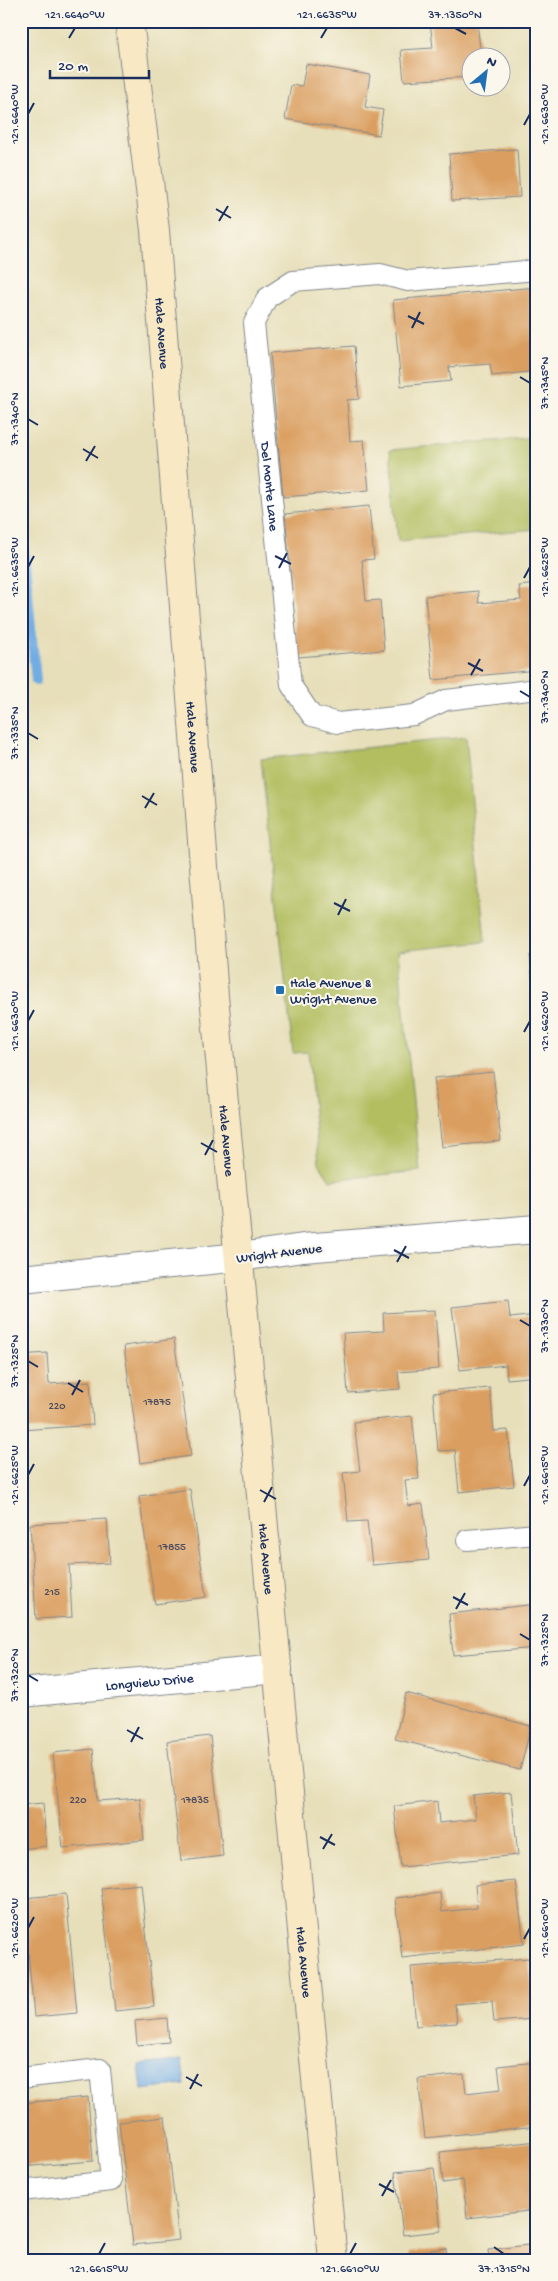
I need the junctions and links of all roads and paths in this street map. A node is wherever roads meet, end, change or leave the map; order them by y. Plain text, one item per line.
1 (129, 21) edge
2 (537, 270) edge
3 (537, 689) edge
4 (537, 1229) edge
5 (240, 1257) junction
6 (21, 1279) edge
7 (537, 1534) edge
8 (467, 1540) dead end
9 (278, 1669) junction
10 (21, 1693) edge
11 (21, 2078) edge
12 (21, 2191) edge
13 (333, 2260) edge

1 - 5 main road, Hale Avenue
2 - 3 lane, Del Monte Lane
4 - 5 street, Wright Avenue
5 - 6 street, Wright Avenue
5 - 9 main road, Hale Avenue
7 - 8 lane
9 - 10 street, Longview Drive
9 - 13 main road, Hale Avenue
11 - 12 lane

